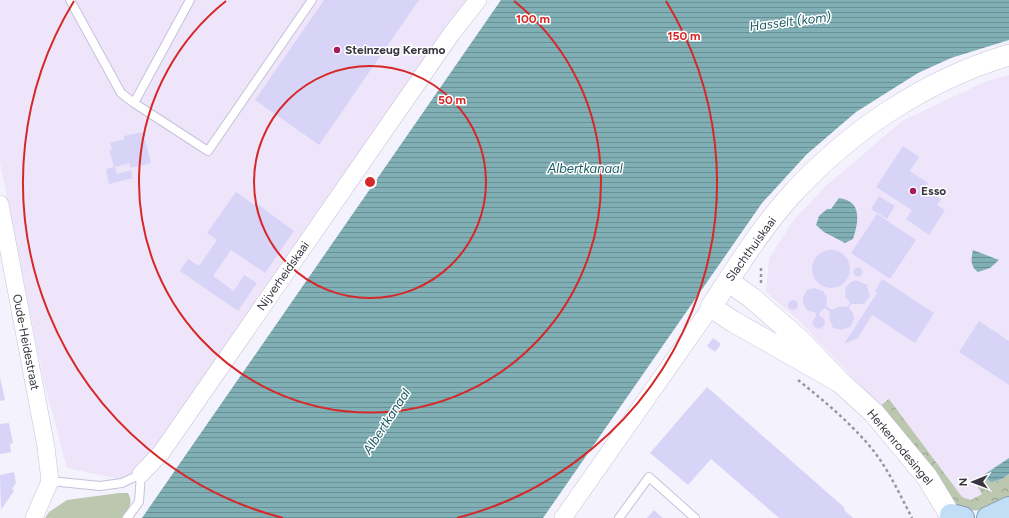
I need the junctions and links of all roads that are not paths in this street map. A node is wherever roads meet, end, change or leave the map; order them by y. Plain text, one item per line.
1 (70, 0) edge
2 (190, 0) edge
3 (312, 0) edge
4 (478, 0) edge
5 (1009, 55) edge
6 (134, 103) junction
7 (0, 204) edge
8 (728, 281) junction
9 (711, 307) junction
10 (840, 382) junction
11 (141, 474) junction
12 (50, 481) junction
13 (1009, 508) edge
14 (955, 517) edge
15 (34, 518) edge
16 (127, 518) edge
17 (563, 518) edge
18 (619, 518) edge
19 (695, 518) edge
20 (988, 518) edge

1 - 6 lane
2 - 6 lane
3 - 6 lane
4 - 11 street, Nijverheidskaai
5 - 8 street, Slachthuiskaai
7 - 12 street, Oude-Heidestraat
8 - 9 street, Slachthuiskaai
8 - 10 street, Herkenrodesingel
9 - 10 street, Herkenrodesingel
9 - 17 street, Slachthuiskaai
10 - 14 street, Herkenrodesingel
11 - 12 lane, Nijverheidskaai
11 - 16 lane
12 - 15 street
13 - 20 highway
18 - 19 lane

